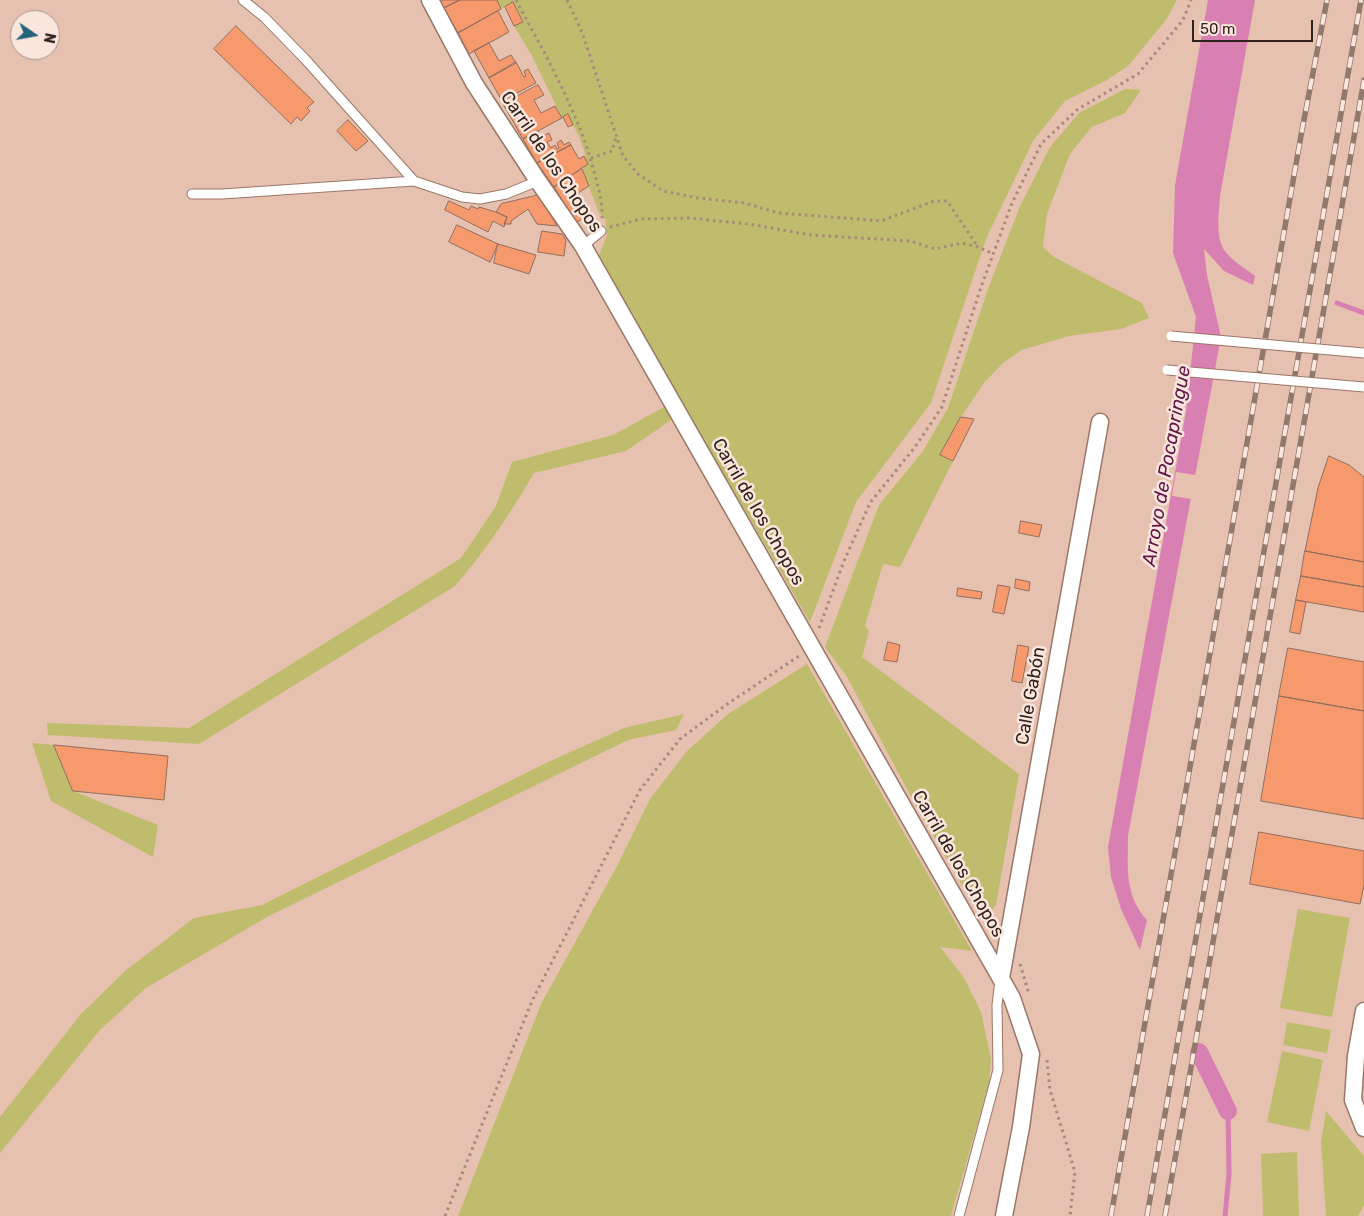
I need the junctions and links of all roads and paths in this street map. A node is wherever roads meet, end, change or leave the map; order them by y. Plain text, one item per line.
1 (243, 0) edge
2 (430, 0) edge
3 (516, 0) edge
4 (567, 0) edge
5 (1191, 0) edge
6 (616, 134) junction
7 (591, 158) junction
8 (414, 181) junction
9 (538, 181) junction
10 (192, 194) dead end
11 (601, 231) junction
12 (583, 246) junction
13 (978, 247) junction
14 (994, 254) junction
15 (1172, 336) dead end
16 (1364, 353) edge
17 (1168, 370) dead end
18 (1364, 387) edge
19 (1100, 422) dead end
20 (812, 647) junction
21 (1004, 955) junction
22 (1000, 978) junction
23 (1030, 998) dead end
24 (1364, 1011) edge
25 (1039, 1054) junction
26 (1364, 1128) edge
27 (445, 1216) edge
28 (959, 1216) edge
29 (1004, 1216) edge
30 (1070, 1216) edge

1 - 8 lane
2 - 9 street, Carril de los Chopos
3 - 7 path
4 - 6 path
5 - 14 path
6 - 7 path
6 - 13 path
7 - 11 path
8 - 9 lane
8 - 10 lane
9 - 12 street, Carril de los Chopos
11 - 12 lane
11 - 13 path
12 - 20 street, Carril de los Chopos
13 - 14 path
14 - 20 path
15 - 16 lane, bridge
17 - 18 lane, bridge
19 - 21 street, Calle Gabón
20 - 22 street, Carril de los Chopos
20 - 27 path
21 - 22 street, Calle Gabón
21 - 23 path, Carril de los Chopos
22 - 25 street, Carril de los Chopos
22 - 28 lane
24 - 26 street
25 - 29 street
25 - 30 path

